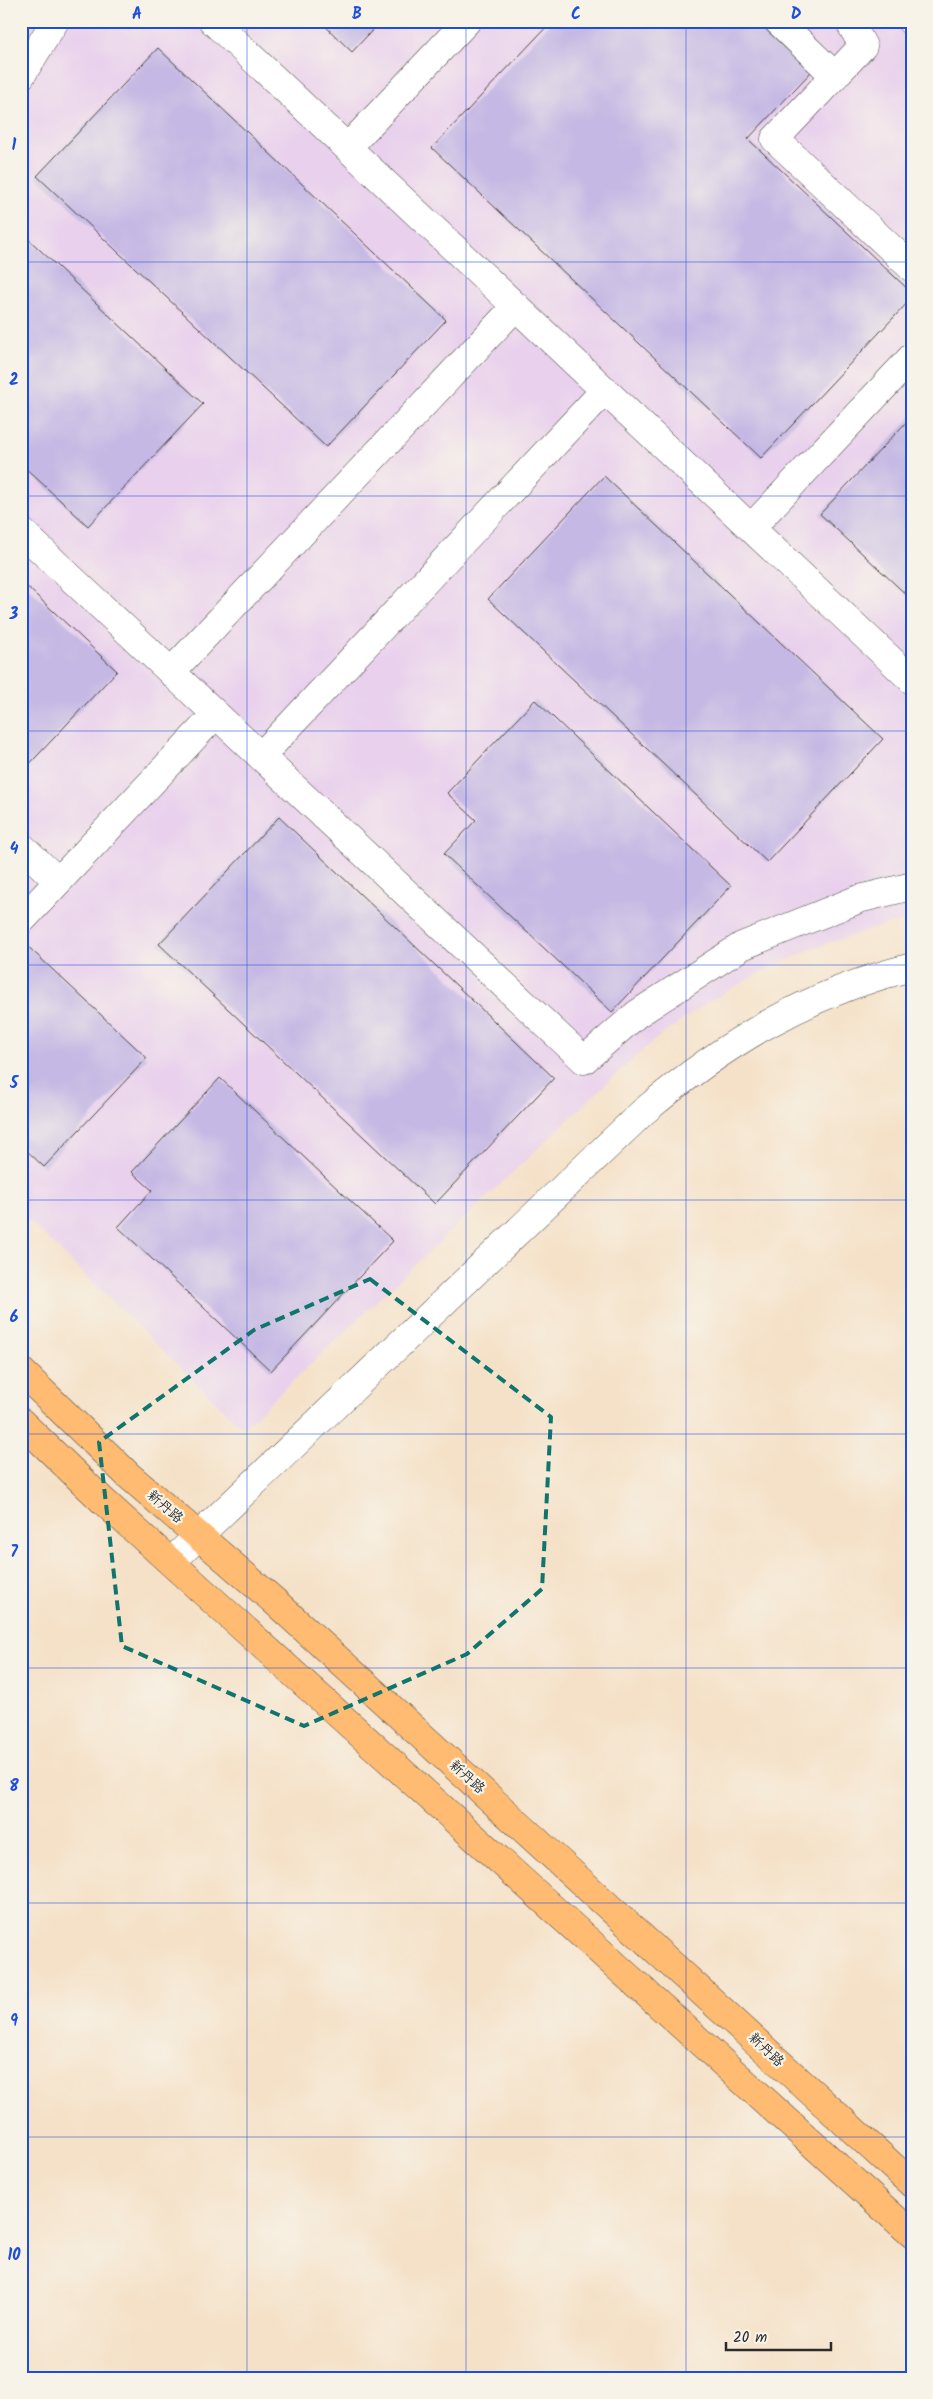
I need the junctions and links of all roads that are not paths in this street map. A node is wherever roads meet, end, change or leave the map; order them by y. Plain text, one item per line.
1 (55, 21) edge
2 (213, 21) edge
3 (467, 21) edge
4 (778, 21) edge
5 (849, 21) edge
6 (21, 76) edge
7 (835, 76) junction
8 (348, 148) junction
9 (912, 268) edge
10 (516, 306) junction
11 (912, 357) edge
12 (605, 390) junction
13 (751, 528) junction
14 (21, 531) edge
15 (171, 672) junction
16 (912, 680) edge
17 (216, 714) junction
18 (261, 756) junction
19 (21, 846) edge
20 (58, 881) junction
21 (912, 886) edge
22 (21, 921) edge
23 (912, 967) edge
24 (21, 1371) edge
25 (21, 1422) edge
26 (198, 1537) junction
27 (171, 1562) junction
28 (912, 2184) edge
29 (912, 2234) edge

1 - 6 street
2 - 8 street
3 - 8 street
4 - 7 street
5 - 7 street
7 - 9 street
8 - 10 street
10 - 12 street
10 - 15 street
11 - 13 street
12 - 13 street
12 - 18 street
13 - 16 street
14 - 15 street
15 - 17 street
17 - 18 street
17 - 20 street
18 - 21 street
19 - 20 street
20 - 22 street
23 - 26 street
24 - 26 main road, 新丹路
25 - 27 main road
26 - 27 street
26 - 28 main road, 新丹路
27 - 29 main road

